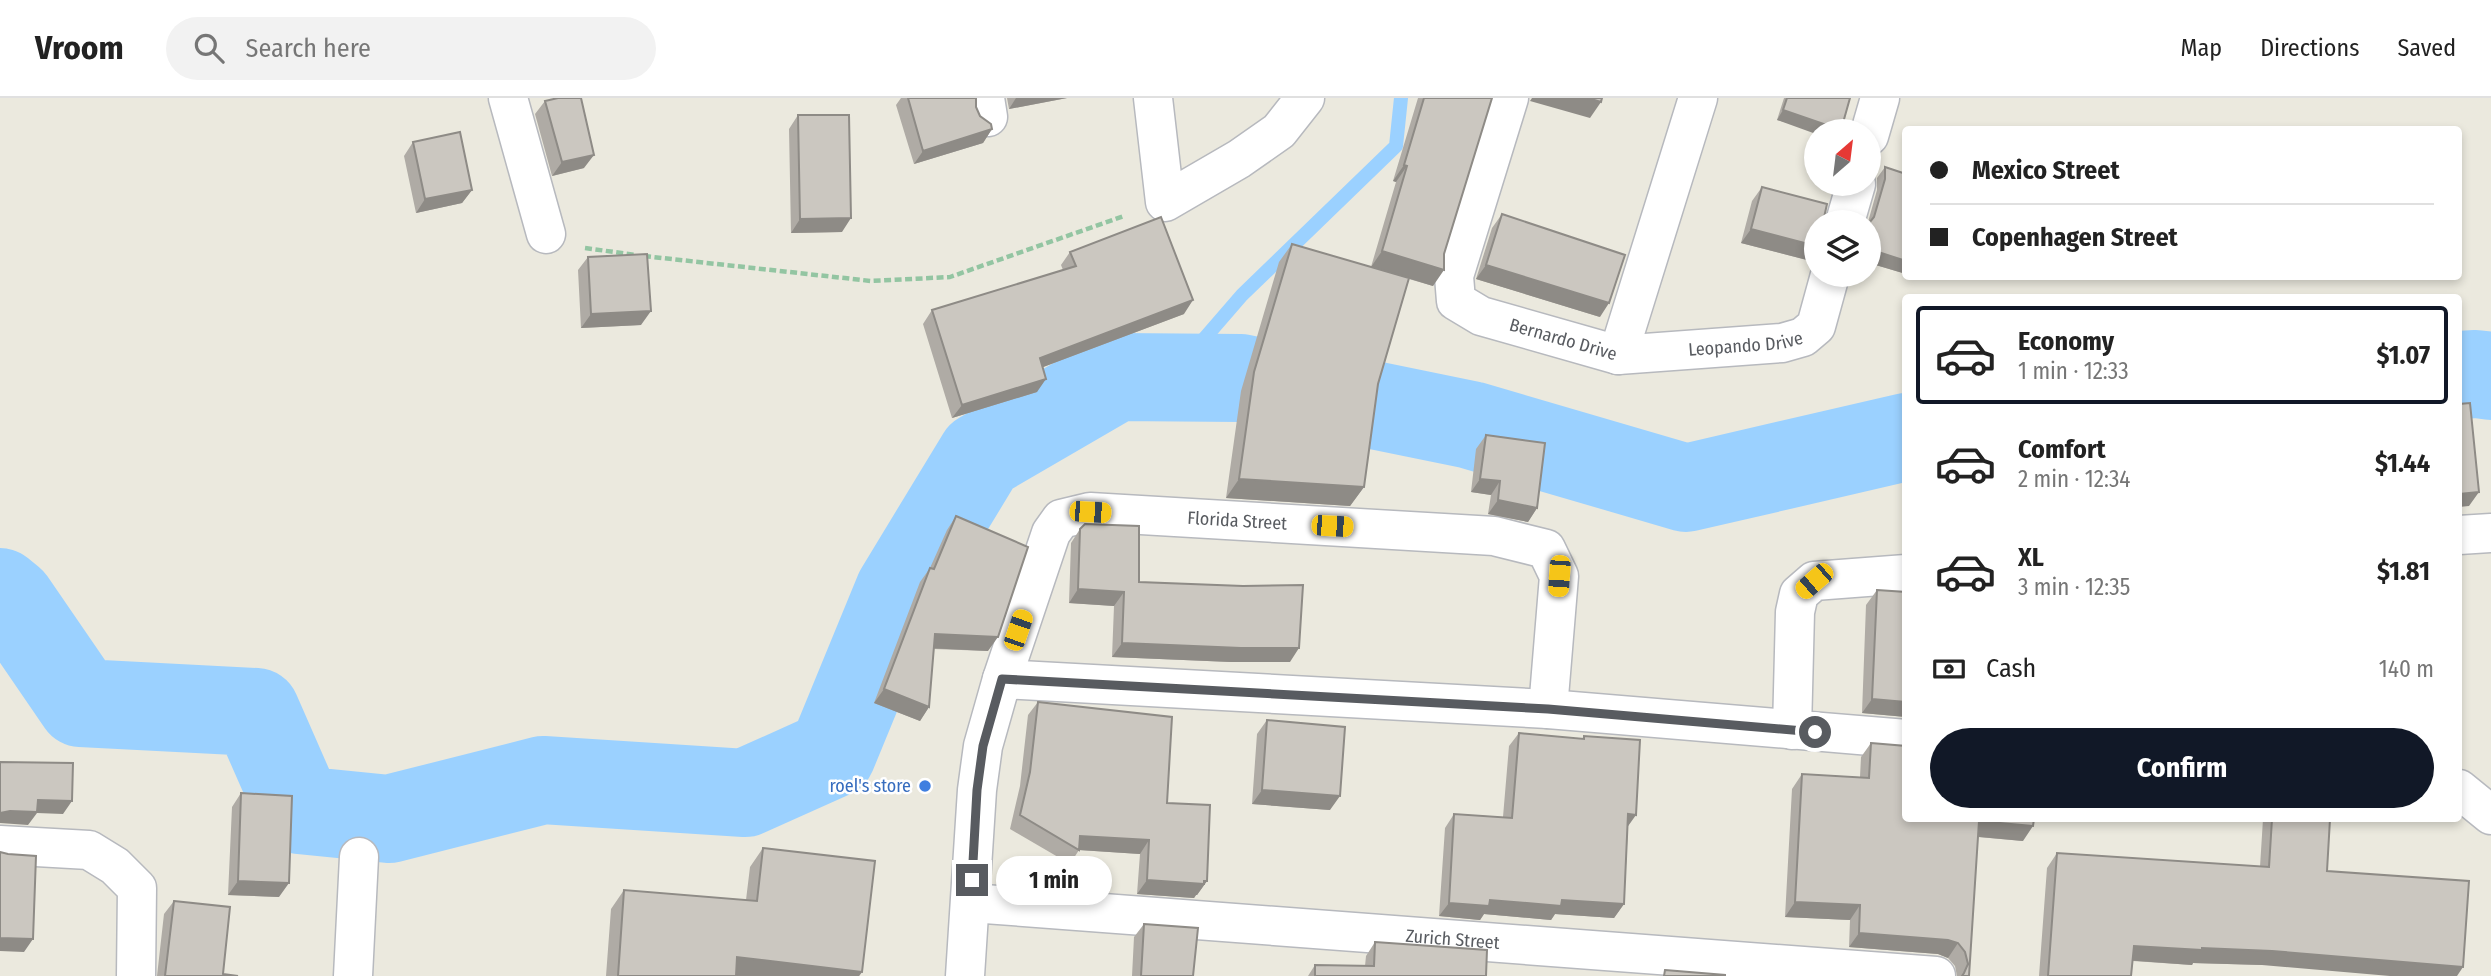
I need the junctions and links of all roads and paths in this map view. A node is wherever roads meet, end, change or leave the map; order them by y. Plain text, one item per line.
1 (508, 98) edge
2 (1153, 98) edge
3 (1305, 98) edge
4 (1509, 98) edge
5 (1698, 98) edge
6 (1880, 98) edge
7 (1874, 119) edge
8 (1165, 202) junction
9 (546, 233) joint
10 (1827, 287) edge
11 (1618, 355) junction
12 (2491, 534) edge
13 (2462, 535) edge
14 (1902, 574) edge
15 (1002, 679) junction
16 (1548, 709) junction
17 (1792, 730) junction
18 (1902, 739) edge
19 (2462, 791) edge
20 (2491, 815) edge
21 (0, 845) edge
22 (359, 857) dead end
23 (971, 903) junction
24 (136, 976) edge
25 (352, 976) edge
26 (965, 976) edge
27 (1936, 976) edge

1 - 9 street
2 - 8 street
3 - 8 street
4 - 11 street, Bernardo Drive
5 - 11 street, Bernardo Drive
6 - 7 street
8 - 9 path
10 - 11 street, Leopando Drive
12 - 13 street
14 - 17 street
15 - 16 street
15 - 16 street, Florida Street
15 - 23 street
16 - 17 street
17 - 18 street
19 - 20 street
21 - 24 street
22 - 25 street
23 - 26 street
23 - 27 street, Zurich Street

